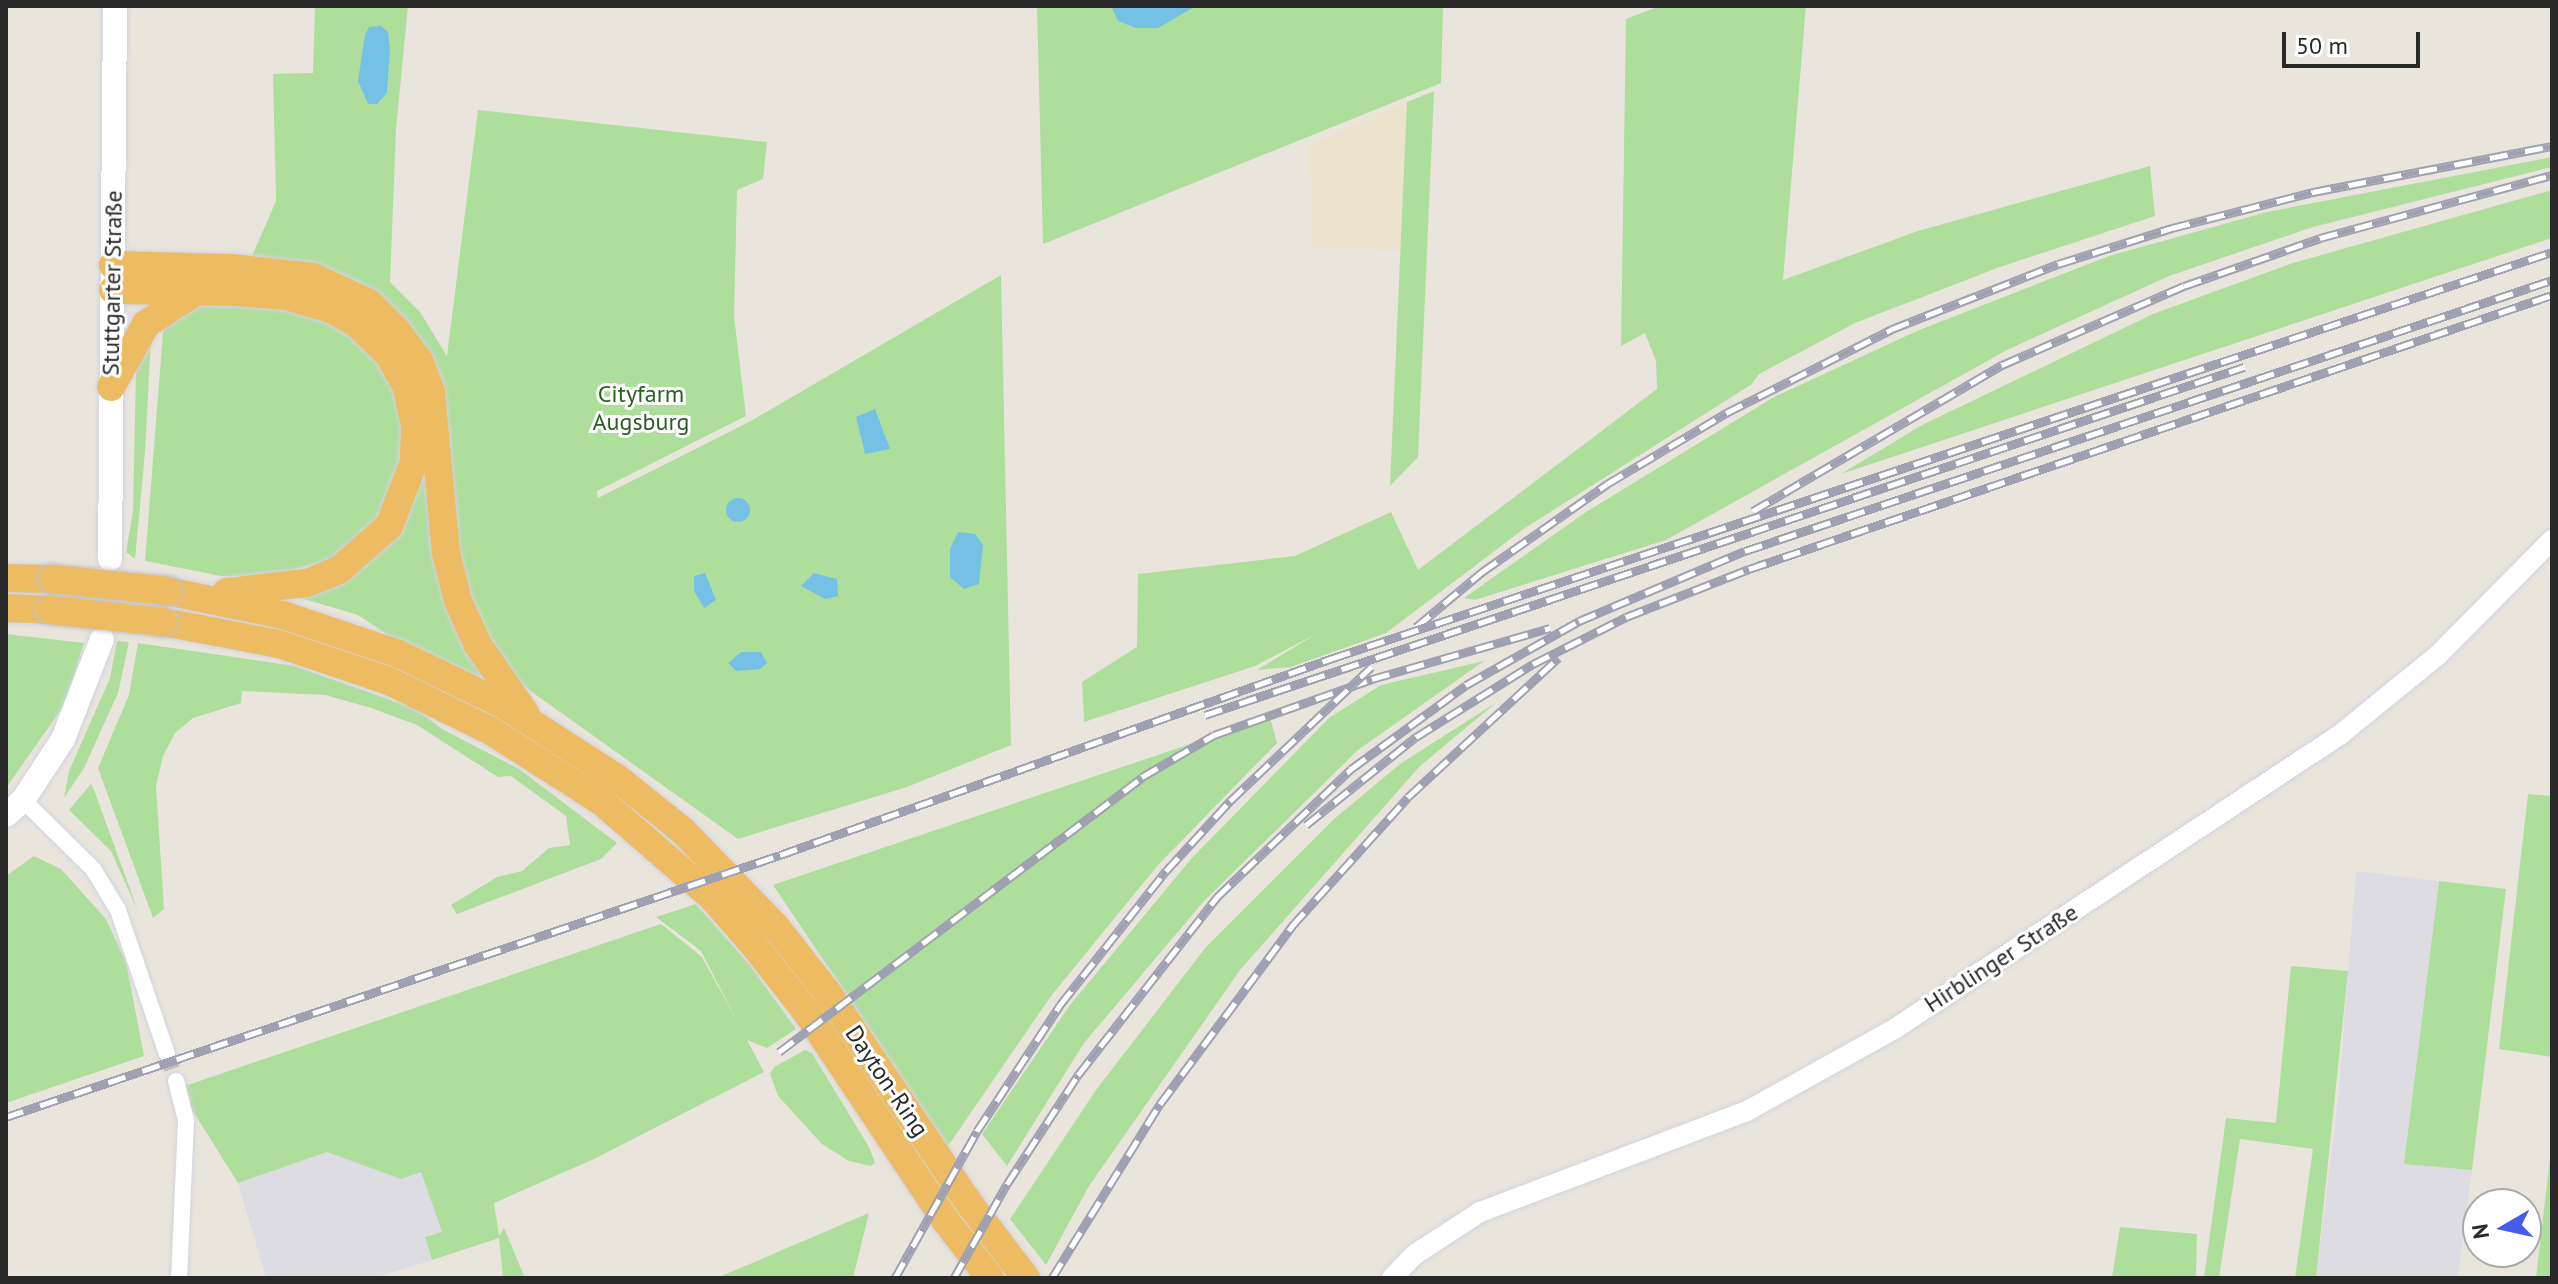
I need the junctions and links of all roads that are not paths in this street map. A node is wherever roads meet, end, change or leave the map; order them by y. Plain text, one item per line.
1 (115, 6) edge
2 (113, 278) junction
3 (198, 291) junction
4 (111, 387) junction
5 (2552, 540) edge
6 (110, 559) dead end
7 (6, 578) edge
8 (174, 592) junction
9 (6, 608) edge
10 (102, 639) dead end
11 (530, 720) junction
12 (15, 808) edge
13 (167, 1054) tunnel mouth
14 (176, 1081) tunnel mouth
15 (179, 1278) edge
16 (990, 1278) edge
17 (1026, 1278) edge
18 (1392, 1278) edge

1 - 2 main road, Stuttgarter Straße
2 - 3 highway
2 - 4 main road, Stuttgarter Straße
2 - 11 highway
3 - 4 highway
3 - 8 highway
4 - 6 main road, Stuttgarter Straße
5 - 18 street, Hirblinger Straße
7 - 8 highway, bridge
8 - 11 highway, Dayton-Ring
9 - 16 highway, Dayton-Ring, bridge
10 - 12 main road
11 - 17 highway, Dayton-Ring
12 - 13 street
14 - 15 street

